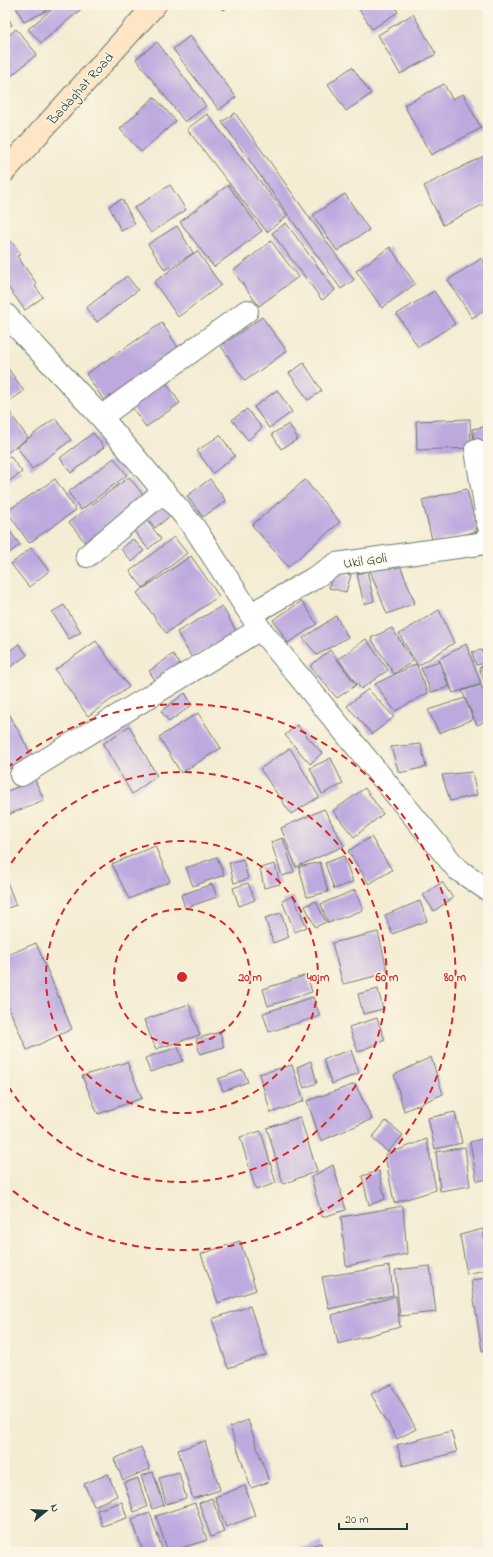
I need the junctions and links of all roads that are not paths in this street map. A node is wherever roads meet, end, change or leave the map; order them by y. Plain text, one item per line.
1 (152, 6) edge
2 (5, 171) edge
3 (247, 311) dead end
4 (5, 314) edge
5 (101, 418) junction
6 (476, 450) dead end
7 (164, 491) junction
8 (488, 524) edge
9 (488, 538) edge
10 (86, 556) dead end
11 (256, 621) junction
12 (21, 775) dead end
13 (488, 890) edge

1 - 2 main road, Badaghat Road
3 - 5 street
4 - 5 street
5 - 7 street
6 - 8 street
7 - 10 street
7 - 11 street
9 - 11 street, Ukil Goli
11 - 12 street, Ukil Goli
11 - 13 street

